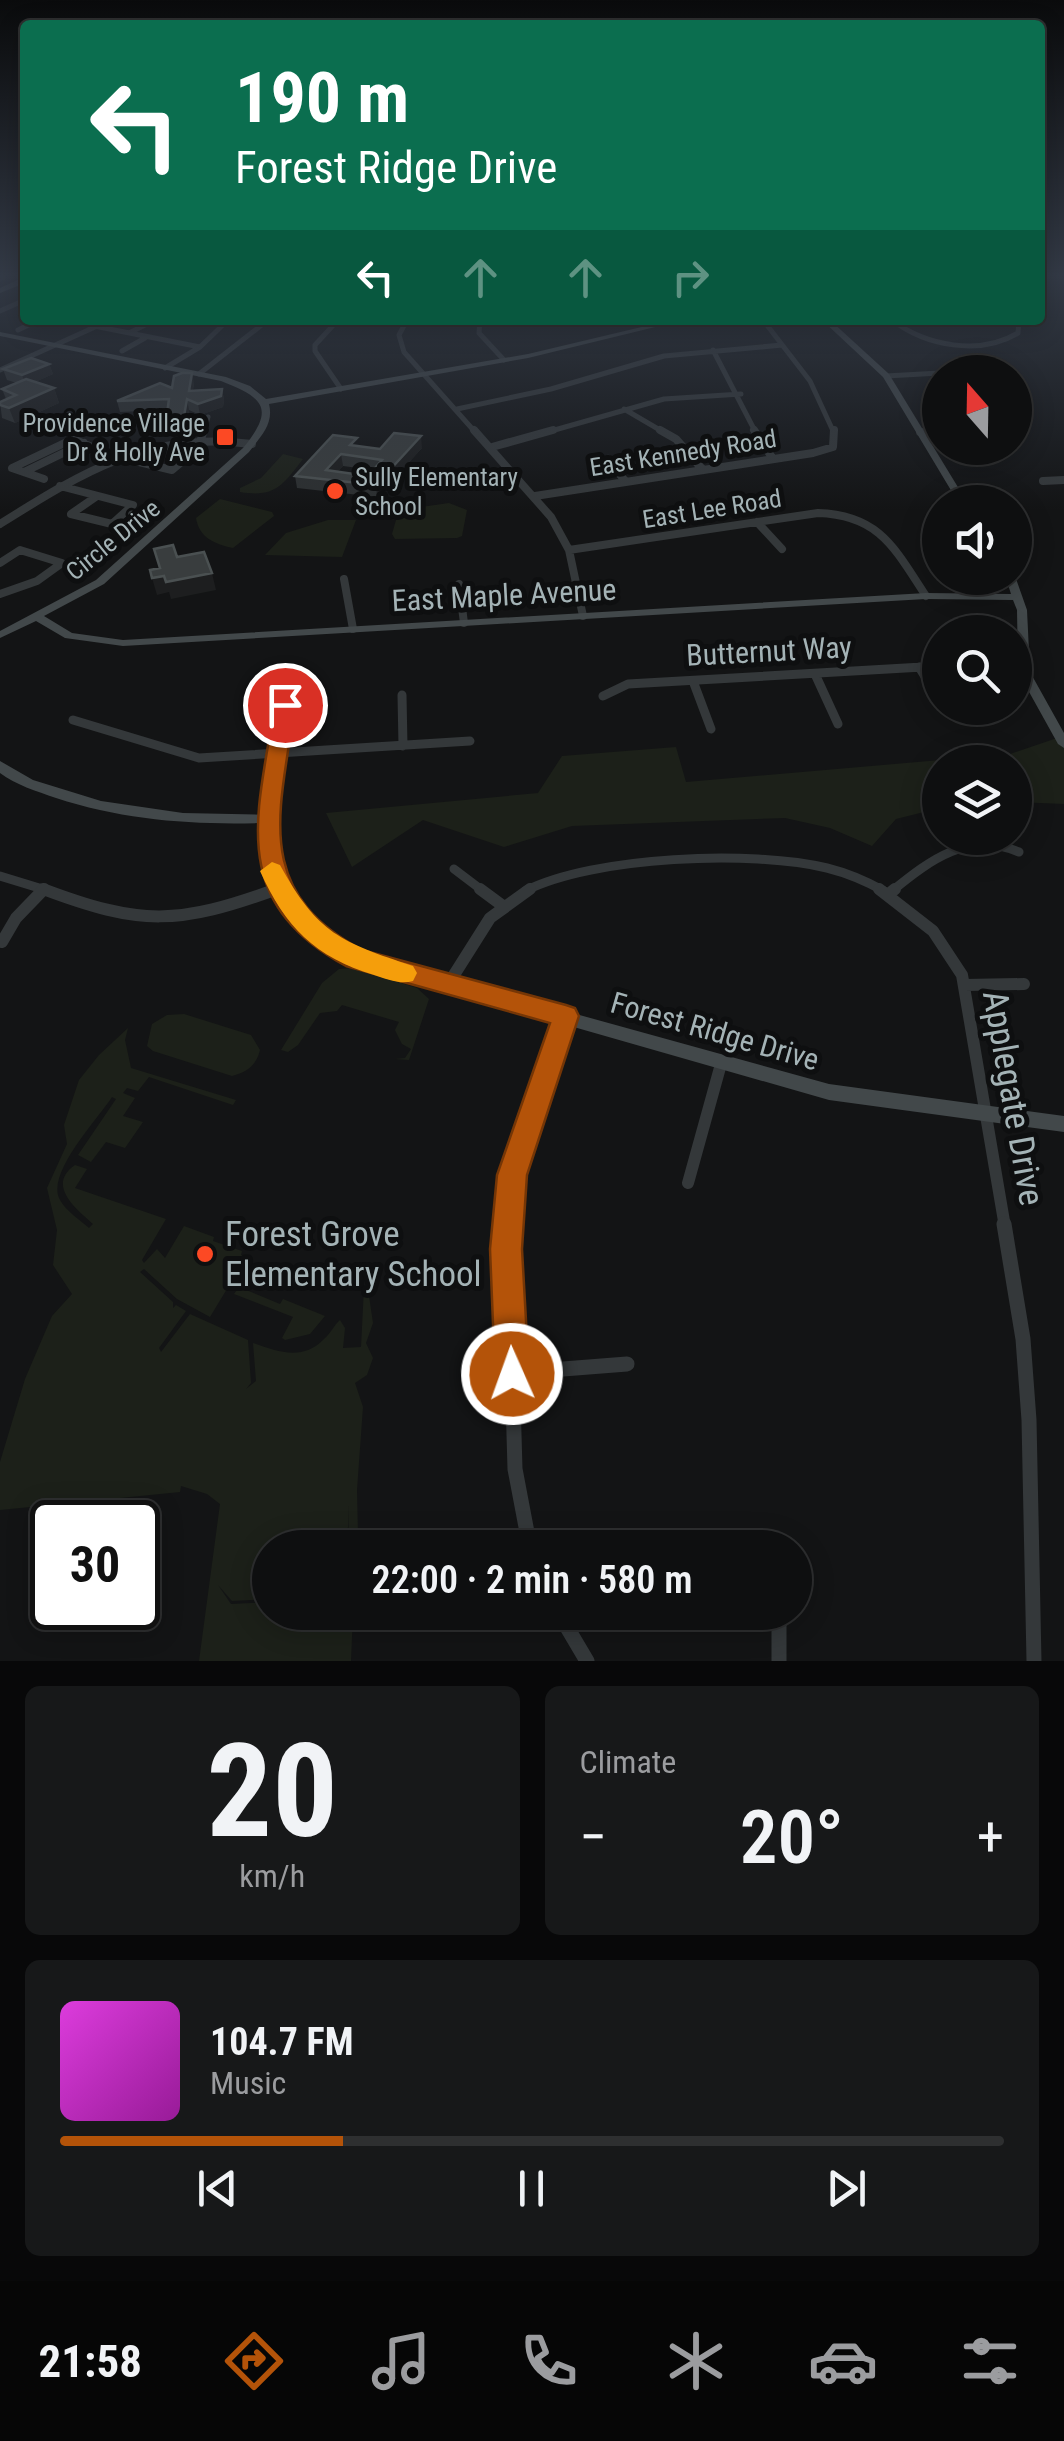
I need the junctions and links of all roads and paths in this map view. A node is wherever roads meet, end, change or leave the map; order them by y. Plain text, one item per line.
1 (32, 355) edge
2 (96, 355) edge
3 (186, 355) edge
4 (224, 355) edge
5 (317, 355) edge
6 (408, 355) edge
7 (499, 355) edge
8 (527, 355) edge
9 (676, 355) edge
10 (716, 355) edge
11 (788, 355) edge
12 (863, 355) edge
13 (504, 360) junction
14 (0, 368) edge
15 (165, 368) junction
16 (199, 374) junction
17 (424, 374) junction
18 (922, 374) edge
19 (886, 376) junction
20 (341, 389) junction
21 (741, 394) junction
22 (264, 402) junction
23 (457, 409) junction
24 (624, 410) junction
25 (208, 417) dead end
26 (920, 432) joint
27 (201, 440) junction
28 (252, 444) junction
29 (492, 447) junction
30 (115, 457) junction
31 (773, 459) junction
32 (131, 460) dead end
33 (608, 460) dead end
34 (702, 470) junction
35 (44, 479) dead end
36 (1064, 480) edge
37 (626, 481) junction
38 (1043, 481) dead end
39 (953, 485) edge
40 (60, 486) junction
41 (98, 496) junction
42 (536, 496) junction
43 (4, 517) edge
44 (757, 522) junction
45 (0, 524) edge
46 (782, 549) dead end
47 (569, 550) junction
48 (0, 563) edge
49 (344, 579) dead end
50 (459, 584) dead end
51 (0, 594) edge
52 (926, 596) junction
53 (1020, 597) joint
54 (1020, 615) edge
55 (583, 616) junction
56 (39, 618) junction
57 (464, 623) junction
58 (353, 629) junction
59 (0, 635) edge
60 (919, 668) junction
61 (922, 668) edge
62 (922, 673) edge
63 (815, 674) junction
64 (693, 681) junction
65 (1032, 692) edge
66 (402, 694) dead end
67 (603, 696) dead end
68 (285, 705) dead end
69 (73, 720) dead end
70 (838, 724) dead end
71 (711, 729) dead end
72 (470, 742) dead end
73 (1064, 744) edge
74 (404, 746) junction
75 (278, 756) junction
76 (3, 774) edge
77 (268, 818) junction
78 (940, 855) edge
79 (454, 869) dead end
80 (0, 876) edge
81 (44, 888) junction
82 (278, 888) junction
83 (890, 893) junction
84 (504, 906) junction
85 (2, 942) edge
86 (1024, 984) dead end
87 (965, 985) junction
88 (446, 986) junction
89 (566, 1016) junction
90 (720, 1064) junction
91 (987, 1116) junction
92 (1064, 1124) edge
93 (688, 1183) dead end
94 (627, 1364) dead end
95 (512, 1374) junction
96 (527, 1530) edge
97 (569, 1630) edge
98 (779, 1630) edge
99 (588, 1661) edge
100 (780, 1661) edge
101 (1034, 1661) edge

1 - 14 street
2 - 15 street
3 - 15 street
4 - 16 street
5 - 20 street
6 - 17 street
7 - 13 street
8 - 13 street
9 - 23 street
10 - 21 street
11 - 31 street, East Kennedy Road
12 - 19 street
13 - 17 street
15 - 16 street
16 - 22 street
17 - 20 street
17 - 23 street
18 - 19 street
19 - 26 street
20 - 22 street
21 - 24 street
21 - 31 street
22 - 28 street
23 - 29 street
24 - 29 street
24 - 34 street
25 - 27 street
26 - 39 street
27 - 28 street
27 - 30 street
27 - 32 street
28 - 56 street, Circle Drive
29 - 42 street
30 - 35 street
30 - 40 street
31 - 34 street, East Kennedy Road
33 - 37 street
34 - 37 street, East Kennedy Road
36 - 38 street
37 - 42 street, East Kennedy Road
40 - 41 street
40 - 43 street
41 - 41 street
42 - 47 street
43 - 45 street
44 - 46 street
44 - 47 street, East Lee Road
44 - 52 street, East Lee Road
47 - 55 street
48 - 51 street
49 - 58 street
50 - 57 street
52 - 53 street, East Maple Avenue
52 - 55 street, East Maple Avenue
53 - 54 street
55 - 57 street, East Maple Avenue
56 - 58 street, East Maple Avenue
56 - 59 street
57 - 58 street, East Maple Avenue
60 - 61 street, Butternut Way
60 - 62 street
60 - 63 street, Butternut Way
63 - 64 street, Butternut Way
63 - 70 street
64 - 67 street, Butternut Way
64 - 71 street
65 - 73 street
66 - 74 street
68 - 75 street
69 - 75 street
72 - 74 street
74 - 75 street
75 - 77 street
76 - 77 street
77 - 82 street
78 - 83 street
79 - 84 street
80 - 81 street
81 - 82 street
81 - 85 street
82 - 88 street, Forest Ridge Drive
83 - 84 street, Applegate Drive
83 - 87 street, Applegate Drive
84 - 88 street, Applegate Drive
86 - 87 street
87 - 91 street, Applegate Drive
88 - 89 street, Forest Ridge Drive
89 - 90 street, Forest Ridge Drive
89 - 95 street
90 - 91 street, Forest Ridge Drive
90 - 93 street
91 - 92 street, Forest Ridge Drive
91 - 101 street, Applegate Drive
94 - 95 street
95 - 96 street
97 - 99 street
98 - 100 street

